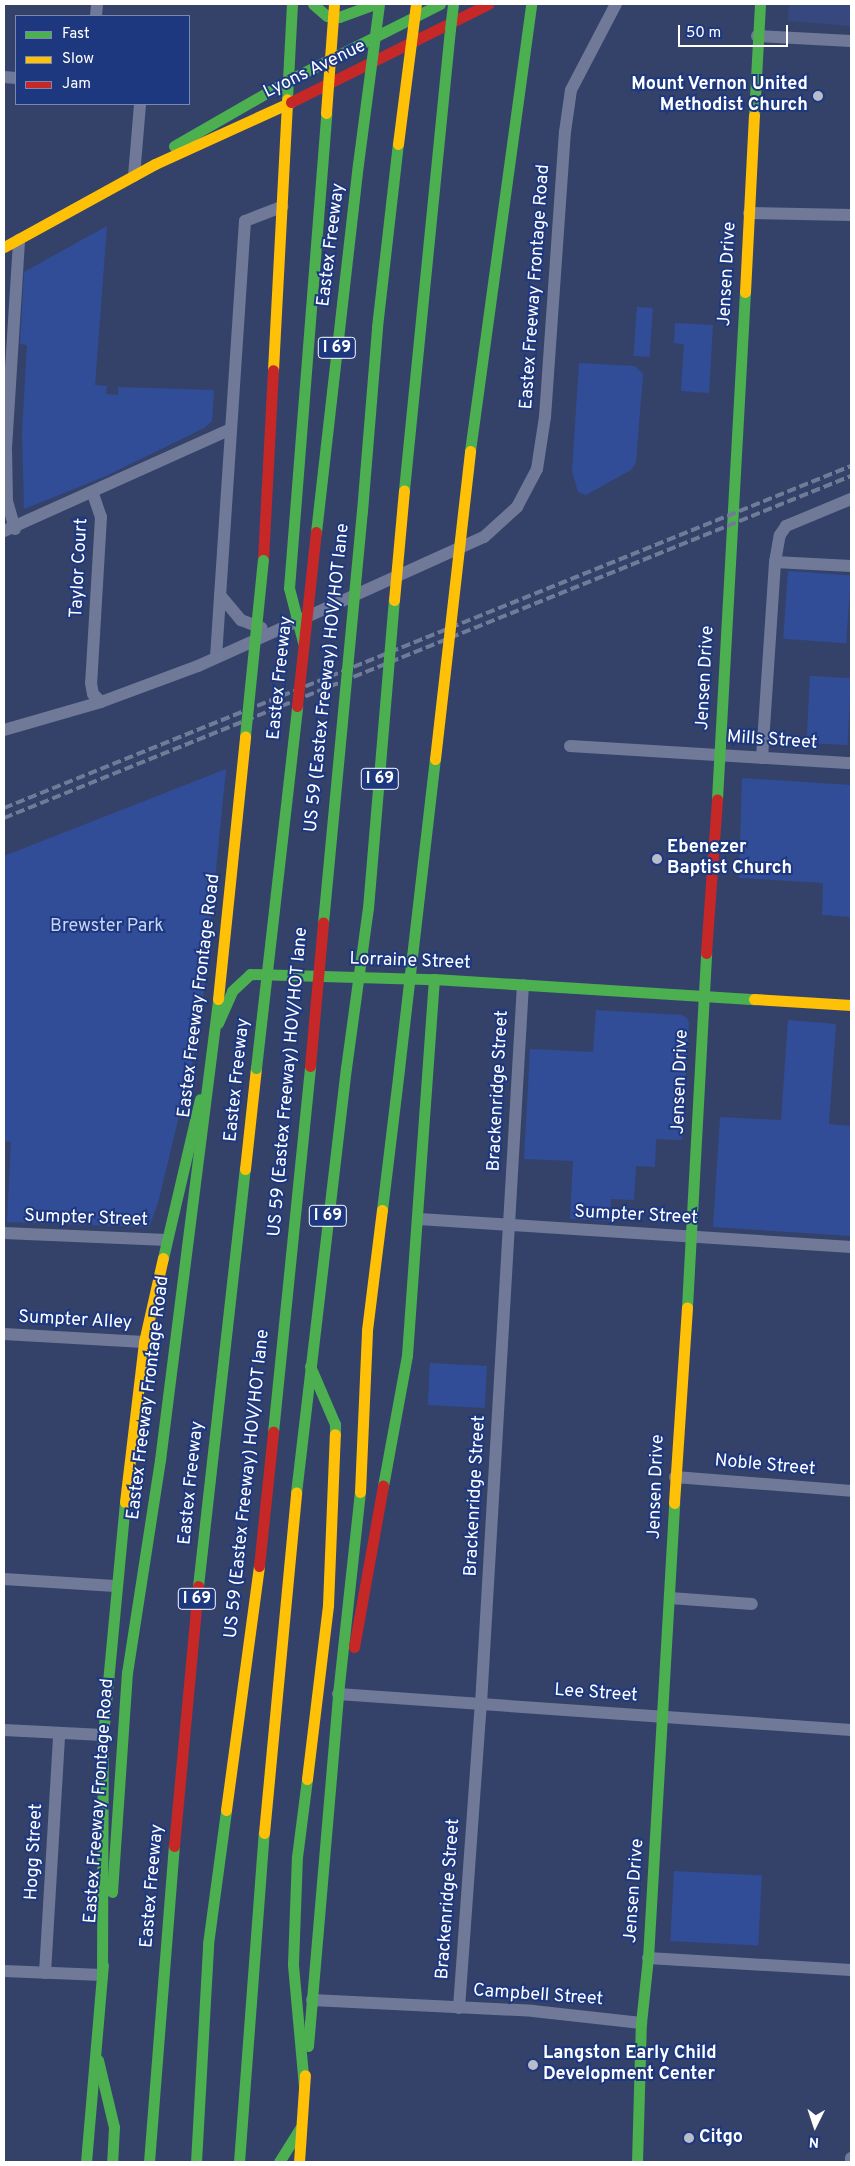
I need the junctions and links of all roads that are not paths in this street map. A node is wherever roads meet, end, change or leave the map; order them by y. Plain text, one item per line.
1 (292, 4) edge
2 (313, 4) edge
3 (334, 4) edge
4 (377, 4) edge
5 (416, 4) edge
6 (440, 4) edge
7 (454, 4) edge
8 (488, 4) edge
9 (532, 4) edge
10 (616, 4) edge
11 (760, 4) edge
12 (757, 36) junction
13 (851, 42) edge
14 (287, 82) junction
15 (140, 105) edge
16 (286, 105) junction
17 (155, 164) junction
18 (134, 176) junction
19 (282, 207) junction
20 (749, 213) junction
21 (851, 215) edge
22 (19, 240) junction
23 (4, 247) edge
24 (229, 430) junction
25 (93, 494) junction
26 (851, 499) edge
27 (10, 530) edge
28 (775, 562) junction
29 (851, 566) edge
30 (220, 595) junction
31 (271, 632) junction
32 (302, 642) junction
33 (216, 657) junction
34 (101, 702) junction
35 (4, 730) edge
36 (570, 746) dead end
37 (720, 755) junction
38 (762, 758) junction
39 (851, 763) edge
40 (434, 979) junction
41 (523, 985) junction
42 (703, 996) junction
43 (851, 1005) edge
44 (419, 1219) junction
45 (508, 1226) junction
46 (4, 1233) edge
47 (693, 1236) junction
48 (167, 1240) junction
49 (851, 1247) edge
50 (4, 1334) edge
51 (144, 1342) junction
52 (309, 1365) junction
53 (675, 1477) junction
54 (851, 1491) edge
55 (4, 1579) edge
56 (115, 1586) junction
57 (670, 1598) junction
58 (752, 1604) dead end
59 (338, 1694) junction
60 (481, 1704) junction
61 (663, 1717) junction
62 (4, 1730) edge
63 (851, 1730) edge
64 (59, 1734) junction
65 (103, 1735) junction
66 (648, 1958) junction
67 (851, 1970) edge
68 (4, 1971) edge
69 (45, 1973) junction
70 (102, 1975) junction
71 (312, 2000) junction
72 (459, 2008) junction
73 (641, 2023) junction
74 (94, 2042) junction
75 (304, 2086) junction
76 (302, 2126) junction
77 (851, 2158) edge
78 (86, 2162) edge
79 (112, 2162) edge
80 (149, 2162) edge
81 (196, 2162) edge
82 (239, 2162) edge
83 (279, 2162) edge
84 (299, 2162) edge
85 (636, 2162) edge
86 (851, 2162) edge

1 - 14 main road, Eastex Freeway Frontage Road
2 - 4 main road
3 - 32 main road, bridge
4 - 32 main road, Eastex Freeway / I 69, bridge
5 - 81 main road, US 59 (Eastex Freeway) HOV/HOT lane, bridge
6 - 14 main road, Lyons Avenue
7 - 52 main road, I 69, bridge
8 - 16 main road, Lyons Avenue
9 - 59 main road, Eastex Freeway Frontage Road, bridge
10 - 31 street, Eastex Freeway Frontage Road
11 - 12 main road, Jensen Drive
12 - 13 street
12 - 20 main road, Jensen Drive
14 - 16 main road, Eastex Freeway Frontage Road
14 - 17 main road, Lyons Avenue
15 - 18 street
16 - 17 main road, Lyons Avenue
16 - 19 main road, Eastex Freeway Frontage Road
17 - 18 main road, Lyons Avenue
18 - 22 main road, Lyons Avenue
19 - 24 street
19 - 70 main road, Eastex Freeway Frontage Road, bridge
20 - 21 street
20 - 37 main road, Jensen Drive
22 - 23 main road, Lyons Avenue
22 - 27 street
24 - 25 street, Taylor Court
24 - 30 street
25 - 27 street
25 - 34 street, Taylor Court
26 - 28 street
28 - 29 street
28 - 38 street
30 - 31 street
30 - 33 street
31 - 33 street, Eastex Freeway Frontage Road
32 - 80 main road, Eastex Freeway / I 69, bridge
33 - 34 street
34 - 35 street
36 - 37 street, Mills Street
37 - 38 street, Mills Street
37 - 42 main road, Jensen Drive
38 - 39 street, Mills Street
40 - 41 main road, Lorraine Street
40 - 44 main road
40 - 48 main road, Lorraine Street
41 - 42 main road, Lorraine Street
41 - 45 street, Brackenridge Street
42 - 43 main road, Lorraine Street
42 - 47 main road, Jensen Drive
44 - 45 street, Sumpter Street
44 - 59 main road
45 - 47 street, Sumpter Street
45 - 60 street, Brackenridge Street
46 - 48 street, Sumpter Street
47 - 49 street, Sumpter Street
47 - 53 main road, Jensen Drive
48 - 51 main road, Lorraine Street
50 - 51 street, Sumpter Alley
51 - 56 main road, Lorraine Street
52 - 75 main road
52 - 82 main road, I 69
53 - 54 street, Noble Street
53 - 57 main road, Jensen Drive
55 - 56 street
56 - 65 main road, Lorraine Street
57 - 58 street
57 - 61 main road, Jensen Drive
59 - 60 street, Lee Street
59 - 71 main road, Eastex Freeway Frontage Road
60 - 61 street, Lee Street
60 - 72 street, Brackenridge Street
61 - 63 street, Lee Street
61 - 66 main road, Jensen Drive
62 - 64 street
64 - 65 street
64 - 69 street, Hogg Street
65 - 70 main road, Lorraine Street
66 - 67 street
66 - 73 main road, Jensen Drive
68 - 69 street
69 - 70 street
70 - 74 main road, Eastex Freeway Frontage Road
71 - 72 street, Campbell Street
71 - 75 main road, Eastex Freeway Frontage Road
72 - 73 street, Campbell Street
73 - 85 main road, Jensen Drive
74 - 78 main road, Eastex Freeway Frontage Road
74 - 79 main road
75 - 76 main road
76 - 83 main road
76 - 84 main road
77 - 86 street

